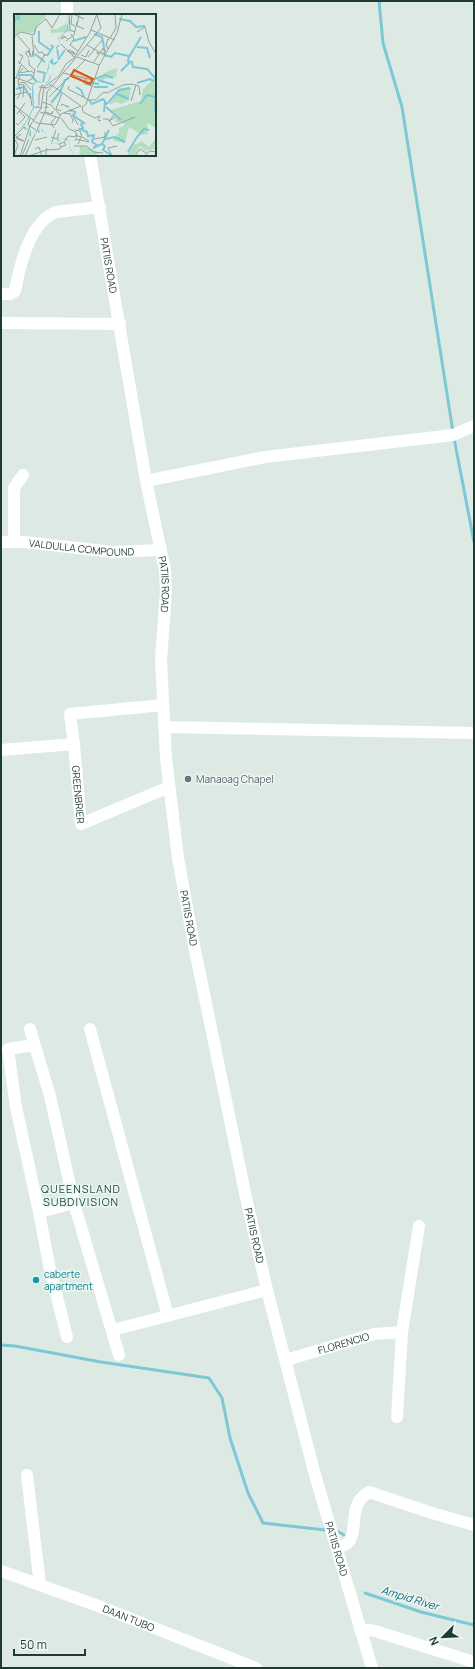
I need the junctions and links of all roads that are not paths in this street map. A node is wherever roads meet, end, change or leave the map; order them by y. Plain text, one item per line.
1 (67, 1) edge
2 (67, 14) edge
3 (90, 156) edge
4 (100, 207) junction
5 (1, 294) edge
6 (1, 323) edge
7 (120, 324) junction
8 (474, 426) edge
9 (23, 476) dead end
10 (146, 481) junction
11 (1, 542) edge
12 (14, 542) junction
13 (162, 550) junction
14 (163, 705) junction
15 (164, 727) junction
16 (474, 733) edge
17 (74, 744) junction
18 (1, 750) edge
19 (169, 787) junction
20 (30, 1029) dead end
21 (90, 1029) dead end
22 (34, 1045) junction
23 (5, 1049) edge
24 (74, 1203) junction
25 (39, 1212) junction
26 (419, 1226) dead end
27 (267, 1290) junction
28 (168, 1316) junction
29 (113, 1330) junction
30 (402, 1332) junction
31 (67, 1337) dead end
32 (119, 1355) dead end
33 (286, 1360) junction
34 (397, 1417) dead end
35 (27, 1475) dead end
36 (474, 1525) edge
37 (337, 1548) junction
38 (1, 1571) edge
39 (40, 1585) junction
40 (360, 1629) junction
41 (474, 1662) edge
42 (256, 1668) edge
43 (372, 1668) edge

1 - 2 street
3 - 4 street, PATIIS ROAD
4 - 5 street
4 - 7 street, PATIIS ROAD
6 - 7 street
7 - 10 street, PATIIS ROAD
8 - 10 street
9 - 12 street
10 - 13 street, PATIIS ROAD
11 - 12 street, VALDULLA COMPOUND
12 - 13 street, VALDULLA COMPOUND
13 - 14 street, PATIIS ROAD
14 - 15 street, PATIIS ROAD
14 - 17 street
15 - 16 street
15 - 19 street, PATIIS ROAD
17 - 18 street
17 - 19 street, GREENBRIER
19 - 27 street, PATIIS ROAD
20 - 22 street
21 - 28 street
22 - 23 street
22 - 24 street
23 - 25 street
24 - 25 street
24 - 29 street
25 - 31 street
26 - 30 street
27 - 28 street
27 - 33 street, PATIIS ROAD
28 - 29 street
29 - 32 street
30 - 33 street, FLORENCIO
30 - 34 street
33 - 37 street, PATIIS ROAD
35 - 39 street
36 - 37 street
37 - 40 street, PATIIS ROAD
38 - 39 street, DAAN TUBO
39 - 42 street, DAAN TUBO
40 - 41 street
40 - 43 street, PATIIS ROAD

